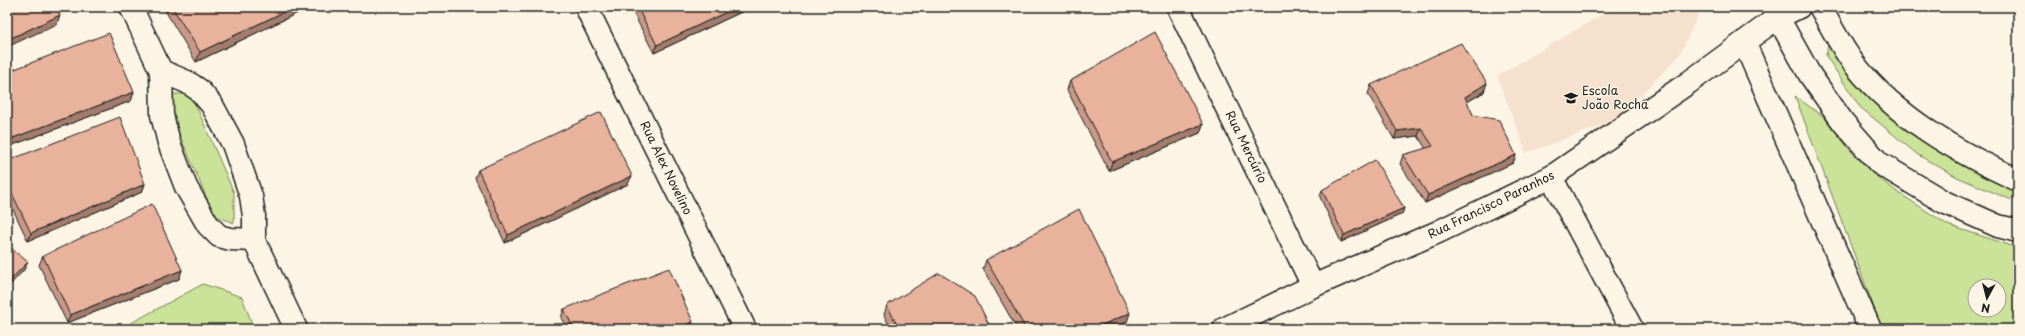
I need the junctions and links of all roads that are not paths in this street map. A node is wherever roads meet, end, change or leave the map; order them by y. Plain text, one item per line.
1 (131, 7) edge
2 (586, 7) edge
3 (1178, 7) edge
4 (1799, 7) edge
5 (1820, 7) edge
6 (1774, 13) edge
7 (1744, 42) junction
8 (161, 71) junction
9 (1551, 177) junction
10 (2018, 180) edge
11 (2018, 231) edge
12 (254, 240) junction
13 (1313, 286) junction
14 (296, 329) edge
15 (745, 329) edge
16 (1224, 329) edge
17 (1632, 329) edge
18 (1870, 329) edge

1 - 8 street
2 - 15 street, Rua Alex Novelino
3 - 13 street, Rua Mercúrio
4 - 6 street, Rua Francisco Paranhos
5 - 10 street
6 - 7 street, Rua Francisco Paranhos
6 - 11 street
7 - 9 street, Rua Francisco Paranhos
7 - 18 street
8 - 12 street
8 - 12 street
9 - 13 street, Rua Francisco Paranhos
9 - 17 street
12 - 14 street
13 - 16 street, Rua Francisco Paranhos

